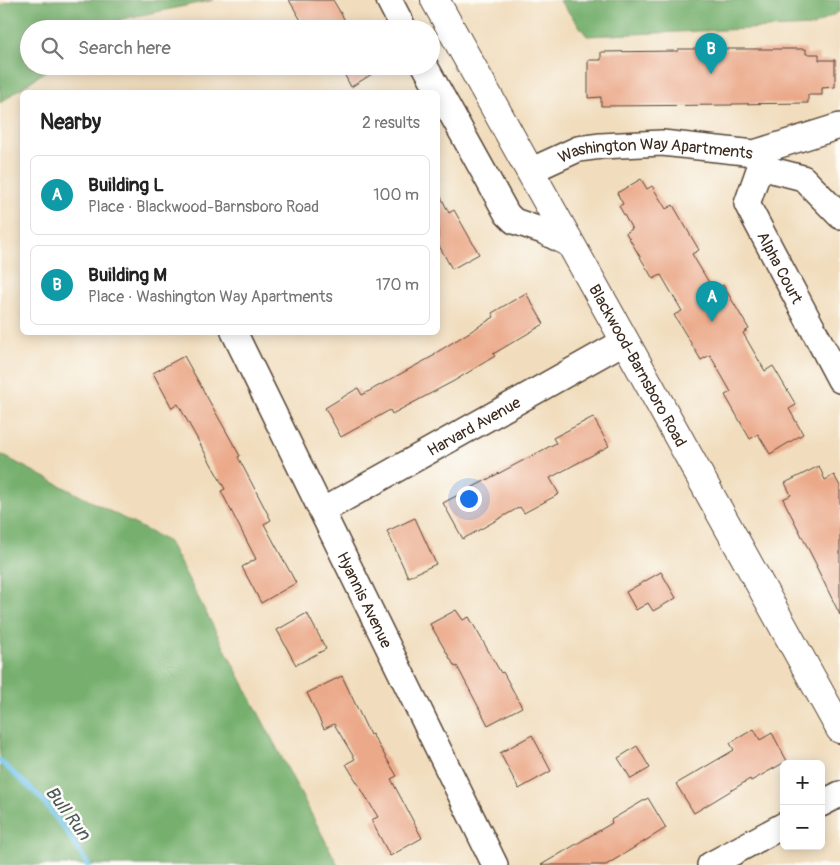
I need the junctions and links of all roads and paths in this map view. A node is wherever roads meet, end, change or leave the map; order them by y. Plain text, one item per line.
1 (388, 0) edge
2 (435, 0) edge
3 (399, 20) edge
4 (430, 75) edge
5 (438, 90) edge
6 (440, 93) edge
7 (840, 126) edge
8 (757, 160) junction
9 (530, 171) junction
10 (840, 216) edge
11 (571, 245) junction
12 (235, 335) edge
13 (626, 341) junction
14 (840, 380) edge
15 (322, 511) junction
16 (840, 729) edge
17 (840, 794) edge
18 (825, 802) edge
19 (780, 827) edge
20 (495, 865) edge
21 (710, 865) edge

1 - 3 street
2 - 9 main road, Blackwood-Barnsboro Road
4 - 5 street
6 - 11 street
7 - 8 street, Washington Way Apartments
8 - 9 street, Washington Way Apartments
8 - 10 street
8 - 14 street, Alpha Court
9 - 11 main road, Blackwood-Barnsboro Road
11 - 13 main road, Blackwood-Barnsboro Road
12 - 15 street, Hyannis Avenue
13 - 15 street, Harvard Avenue
13 - 16 main road, Blackwood-Barnsboro Road
15 - 20 street, Hyannis Avenue
17 - 18 street
19 - 21 street

